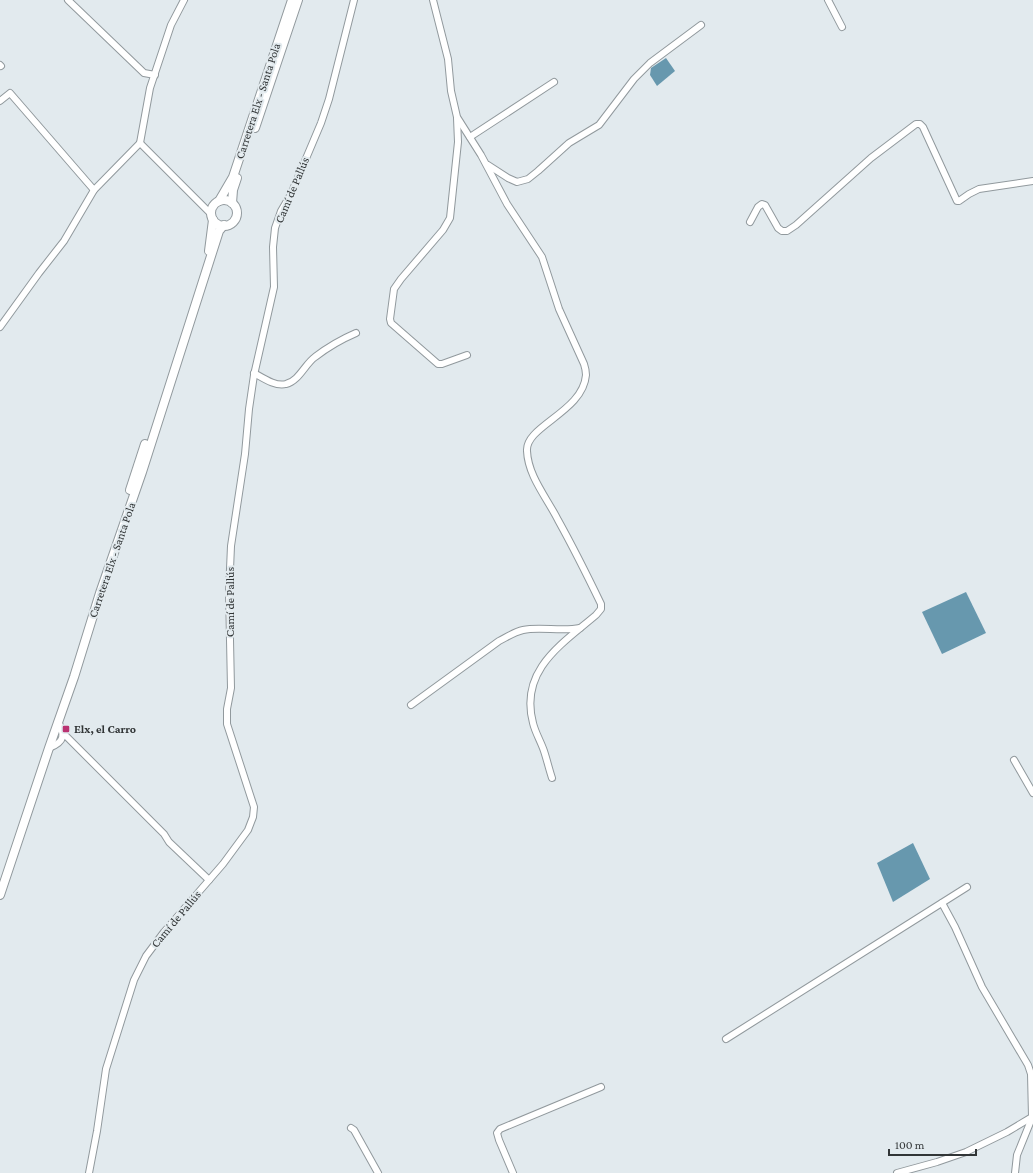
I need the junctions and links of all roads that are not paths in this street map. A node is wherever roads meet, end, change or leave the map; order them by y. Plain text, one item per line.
1 (68, 0) edge
2 (184, 0) edge
3 (292, 0) edge
4 (298, 0) edge
5 (354, 0) edge
6 (433, 0) edge
7 (828, 0) edge
8 (701, 25) dead end
9 (842, 27) dead end
10 (155, 75) junction
11 (554, 82) dead end
12 (0, 101) edge
13 (457, 116) junction
14 (470, 137) junction
15 (140, 143) junction
16 (485, 162) junction
17 (1033, 181) edge
18 (94, 190) junction
19 (232, 203) junction
20 (212, 210) junction
21 (750, 222) dead end
22 (224, 225) junction
23 (0, 327) edge
24 (356, 333) dead end
25 (467, 355) dead end
26 (254, 374) junction
27 (582, 627) junction
28 (411, 706) dead end
29 (58, 721) junction
30 (63, 733) junction
31 (49, 748) junction
32 (1014, 760) dead end
33 (552, 778) dead end
34 (1033, 793) edge
35 (209, 880) junction
36 (0, 881) edge
37 (967, 886) dead end
38 (0, 895) edge
39 (942, 904) junction
40 (726, 1039) dead end
41 (601, 1087) dead end
42 (1032, 1117) edge
43 (351, 1128) dead end
44 (89, 1173) edge
45 (378, 1173) edge
46 (513, 1173) edge
47 (897, 1173) edge
48 (1015, 1173) edge

1 - 10 street
2 - 10 street
3 - 20 main road, Carretera Elx - Santa Pola
4 - 19 main road, Carretera Elx - Santa Pola
5 - 26 street, Camí de Pallús
6 - 13 street
7 - 9 street
8 - 16 street
10 - 15 street
11 - 14 street
12 - 18 street
13 - 14 street
13 - 25 street
14 - 16 street
15 - 18 street
15 - 20 street
16 - 27 street
17 - 21 street
18 - 23 street
19 - 20 main road
19 - 22 main road
20 - 22 main road
20 - 36 main road, Carretera Elx - Santa Pola
22 - 29 main road, Carretera Elx - Santa Pola
24 - 26 street
26 - 35 street, Camí de Pallús
27 - 28 street
27 - 33 street
29 - 30 street
29 - 31 main road, Carretera Elx - Santa Pola
30 - 31 street
30 - 35 street
31 - 38 main road, Carretera Elx - Santa Pola
32 - 34 street
35 - 44 street, Camí de Pallús
37 - 39 street
39 - 40 street
39 - 42 street
41 - 46 street
42 - 47 street
42 - 48 street
43 - 45 street

